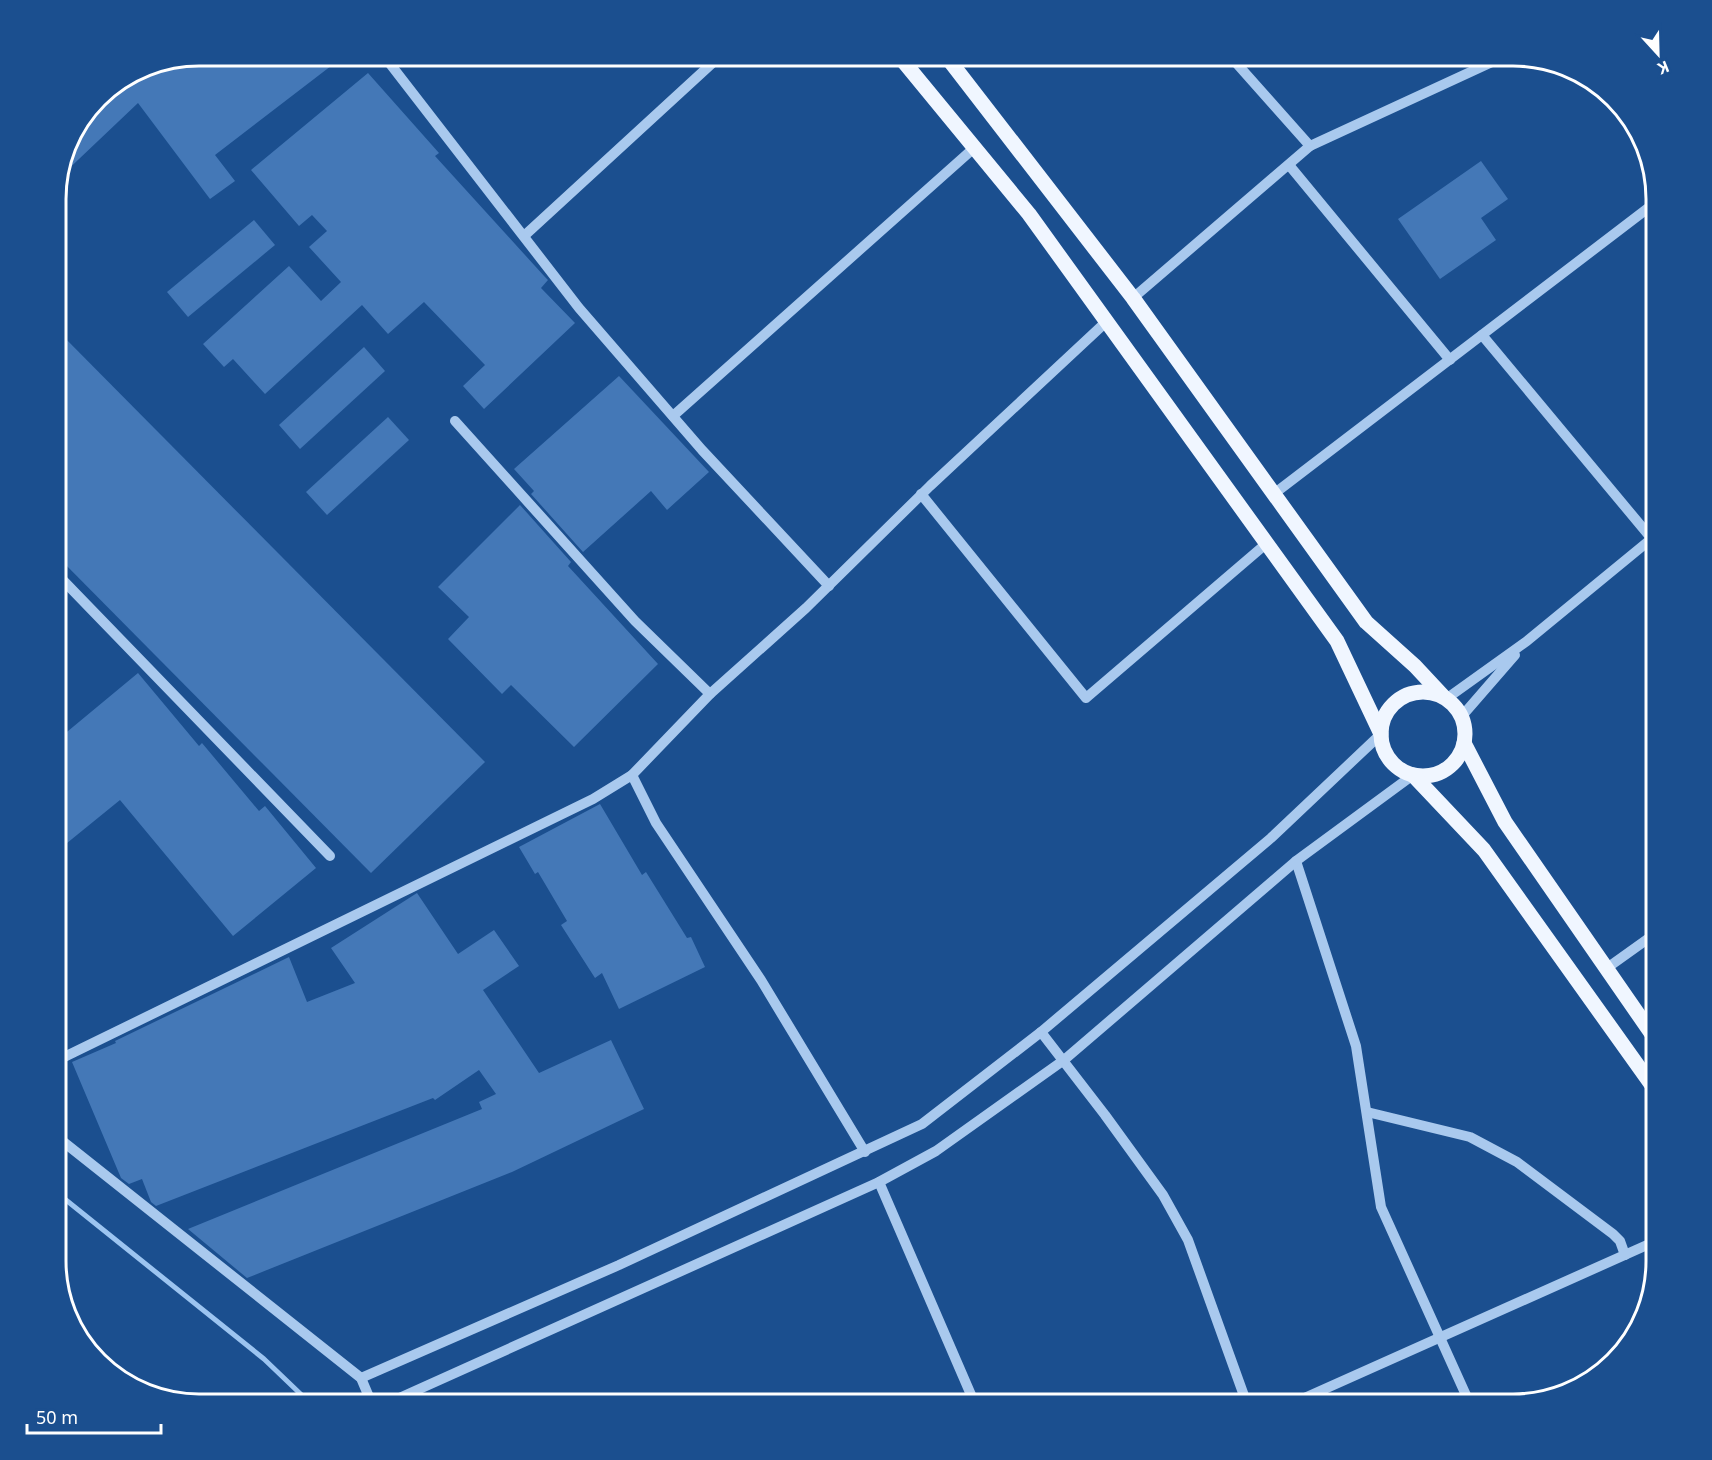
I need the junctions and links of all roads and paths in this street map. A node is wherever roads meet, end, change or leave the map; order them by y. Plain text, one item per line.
1 (392, 66) edge
2 (709, 66) edge
3 (907, 66) edge
4 (954, 66) edge
5 (1239, 66) edge
6 (1483, 66) edge
7 (1310, 146) junction
8 (974, 147) junction
9 (1288, 165) junction
10 (1646, 210) edge
11 (524, 236) junction
12 (1133, 298) junction
13 (1106, 322) junction
14 (1482, 336) junction
15 (1450, 360) junction
16 (673, 417) junction
17 (455, 421) dead end
18 (921, 494) junction
19 (1275, 494) junction
20 (1646, 528) edge
21 (1267, 543) junction
22 (1646, 544) edge
23 (66, 583) edge
24 (829, 586) junction
25 (1527, 641) junction
26 (710, 694) junction
27 (1444, 698) junction
28 (1462, 716) junction
29 (1381, 734) junction
30 (1464, 743) junction
31 (632, 775) junction
32 (1413, 775) junction
33 (330, 856) dead end
34 (1296, 861) junction
35 (1646, 940) edge
36 (1607, 968) junction
37 (1646, 1025) edge
38 (1041, 1032) junction
39 (66, 1056) edge
40 (1064, 1060) junction
41 (1646, 1077) edge
42 (1367, 1112) junction
43 (66, 1144) edge
44 (865, 1152) junction
45 (879, 1182) junction
46 (1646, 1245) edge
47 (1625, 1255) junction
48 (1440, 1339) junction
49 (362, 1378) junction
50 (368, 1394) edge
51 (408, 1394) edge
52 (971, 1394) edge
53 (1243, 1394) edge
54 (1314, 1394) edge
55 (1465, 1394) edge

1 - 11 street
2 - 11 street
3 - 8 main road
4 - 12 main road
5 - 7 street
6 - 7 street
7 - 9 street
8 - 13 main road
8 - 16 street
9 - 12 street
9 - 15 street
10 - 14 street
11 - 16 street
12 - 19 main road
13 - 18 street
13 - 21 main road
14 - 15 street
14 - 20 street
15 - 19 street
16 - 24 street
17 - 26 street
18 - 21 street
18 - 24 street
19 - 27 main road
21 - 29 main road
22 - 25 street
23 - 33 street
24 - 26 street
25 - 27 street
25 - 28 street
26 - 31 street
27 - 28 main road
27 - 29 main road
28 - 30 main road
29 - 32 main road
29 - 38 street
30 - 32 main road
30 - 36 main road
31 - 39 street
31 - 44 street
32 - 34 street
32 - 41 main road
34 - 40 street
34 - 42 street
35 - 36 street
36 - 37 main road
38 - 40 street
38 - 44 street
40 - 45 street
40 - 53 street
42 - 47 street
42 - 48 street
43 - 49 street
44 - 49 street
45 - 51 street
45 - 52 street
46 - 47 street
47 - 48 street
48 - 54 street
48 - 55 street
49 - 50 street

